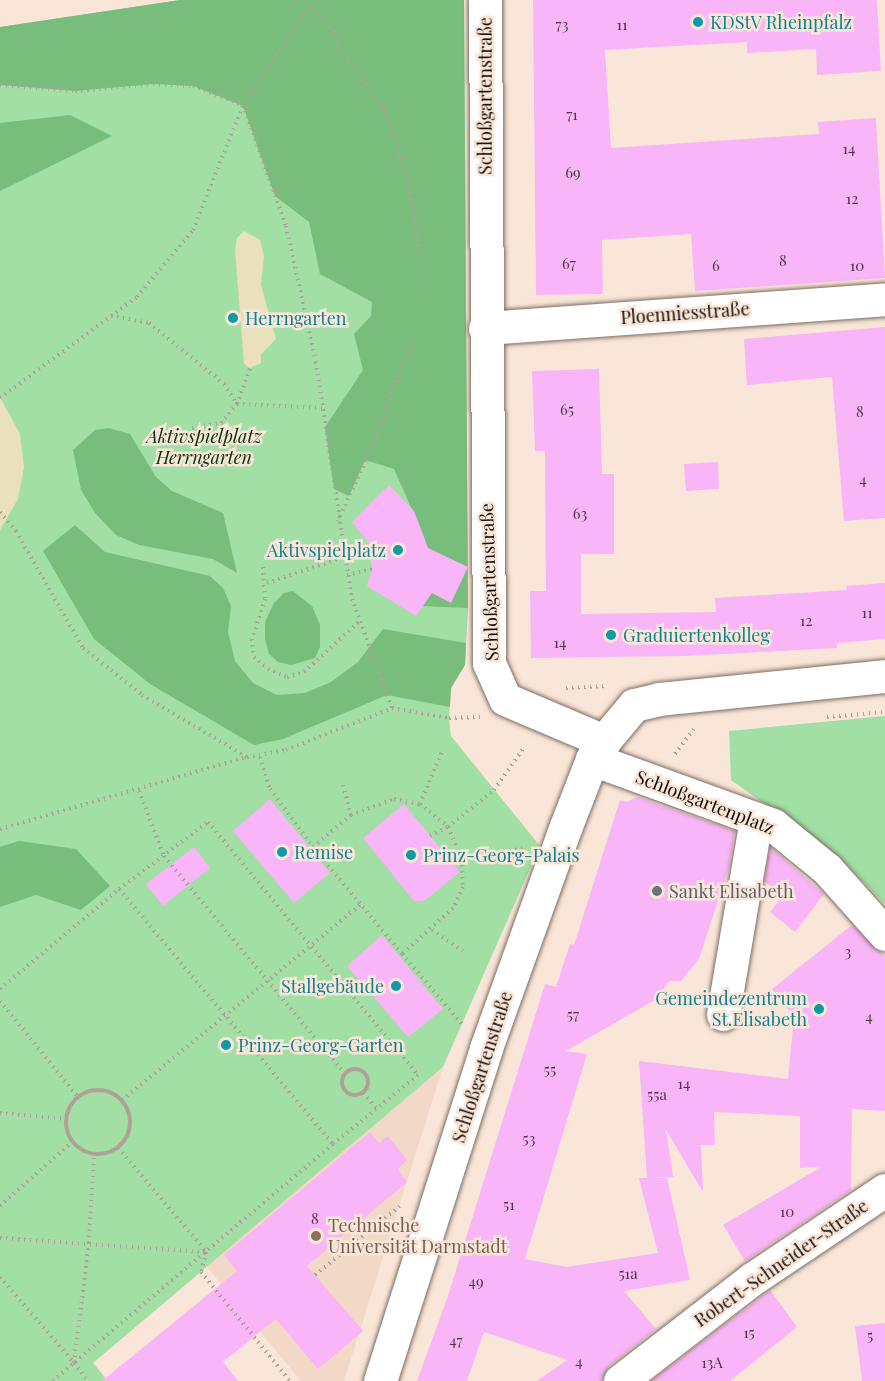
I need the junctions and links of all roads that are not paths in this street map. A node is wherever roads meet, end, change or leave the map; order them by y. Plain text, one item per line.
1 (485, 0) edge
2 (885, 299) edge
3 (485, 328) junction
4 (885, 676) edge
5 (598, 750) junction
6 (756, 819) junction
7 (885, 934) edge
8 (723, 1014) dead end
9 (885, 1190) edge
10 (642, 1375) edge
11 (380, 1381) edge

1 - 3 street, Schloßgartenstraße
2 - 3 street, Ploenniesstraße
3 - 5 street, Schloßgartenstraße
4 - 5 street
5 - 6 street, Schloßgartenplatz
5 - 11 street, Schloßgartenstraße
6 - 7 street, Schloßgartenplatz
6 - 8 street
9 - 10 street, Robert-Schneider-Straße

